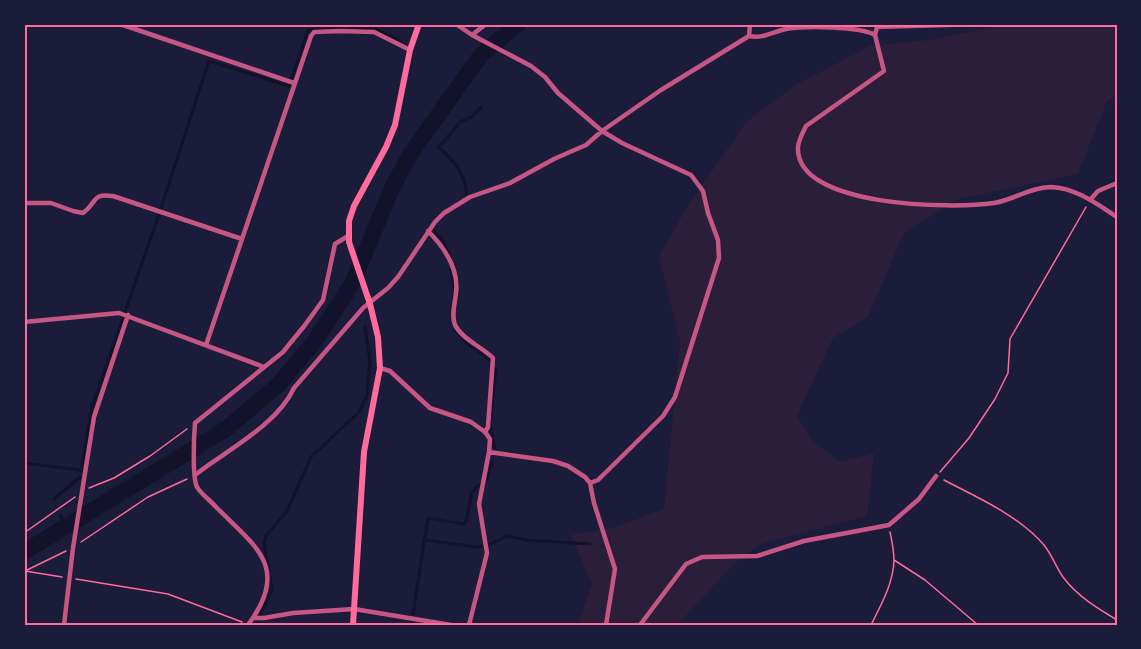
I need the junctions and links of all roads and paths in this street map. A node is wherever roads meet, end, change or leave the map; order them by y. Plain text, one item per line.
1 (120, 24) edge
2 (418, 24) edge
3 (456, 24) edge
4 (486, 24) edge
5 (980, 24) edge
6 (750, 25) edge
7 (472, 35) junction
8 (875, 35) junction
9 (749, 36) junction
10 (410, 50) junction
11 (292, 82) junction
12 (602, 131) junction
13 (1117, 183) edge
14 (1090, 200) junction
15 (24, 202) edge
16 (1117, 217) edge
17 (428, 231) junction
18 (242, 239) junction
19 (349, 239) junction
20 (370, 304) junction
21 (126, 315) junction
22 (24, 322) edge
23 (206, 345) junction
24 (264, 367) junction
25 (380, 368) junction
26 (195, 425) junction
27 (485, 432) junction
28 (489, 452) junction
29 (195, 475) junction
30 (936, 476) junction
31 (590, 483) junction
32 (82, 495) junction
33 (890, 525) junction
34 (24, 533) edge
35 (73, 548) junction
36 (894, 560) junction
37 (24, 571) edge
38 (70, 578) junction
39 (354, 609) junction
40 (254, 618) junction
41 (1117, 620) edge
42 (64, 625) edge
43 (248, 625) edge
44 (353, 625) edge
45 (451, 625) edge
46 (469, 625) edge
47 (606, 625) edge
48 (640, 625) edge
49 (871, 625) edge
50 (978, 625) edge

1 - 11 street
2 - 10 main road
3 - 7 street
4 - 7 street
5 - 8 street
6 - 9 street
7 - 12 street
8 - 9 street
8 - 14 street
9 - 12 street
10 - 11 street
10 - 19 main road
11 - 18 street
12 - 17 street
12 - 31 street
13 - 14 street
14 - 16 street
14 - 30 path
15 - 18 street
17 - 20 street
17 - 27 street
18 - 23 street
19 - 20 main road
19 - 24 street
20 - 25 main road
20 - 29 street
21 - 22 street
21 - 23 street
21 - 32 street
23 - 24 street
24 - 26 street
25 - 27 street
25 - 39 main road
26 - 29 street
26 - 32 path
27 - 28 street
28 - 31 street
28 - 46 street
29 - 35 path
29 - 40 street
30 - 33 street
30 - 41 path
31 - 47 street
32 - 34 path
32 - 35 street
33 - 36 path
33 - 48 street
35 - 37 path
35 - 38 street
36 - 49 path
36 - 50 path
37 - 38 path
38 - 42 street
38 - 43 path
39 - 40 street
39 - 44 main road
39 - 45 street
40 - 43 street

